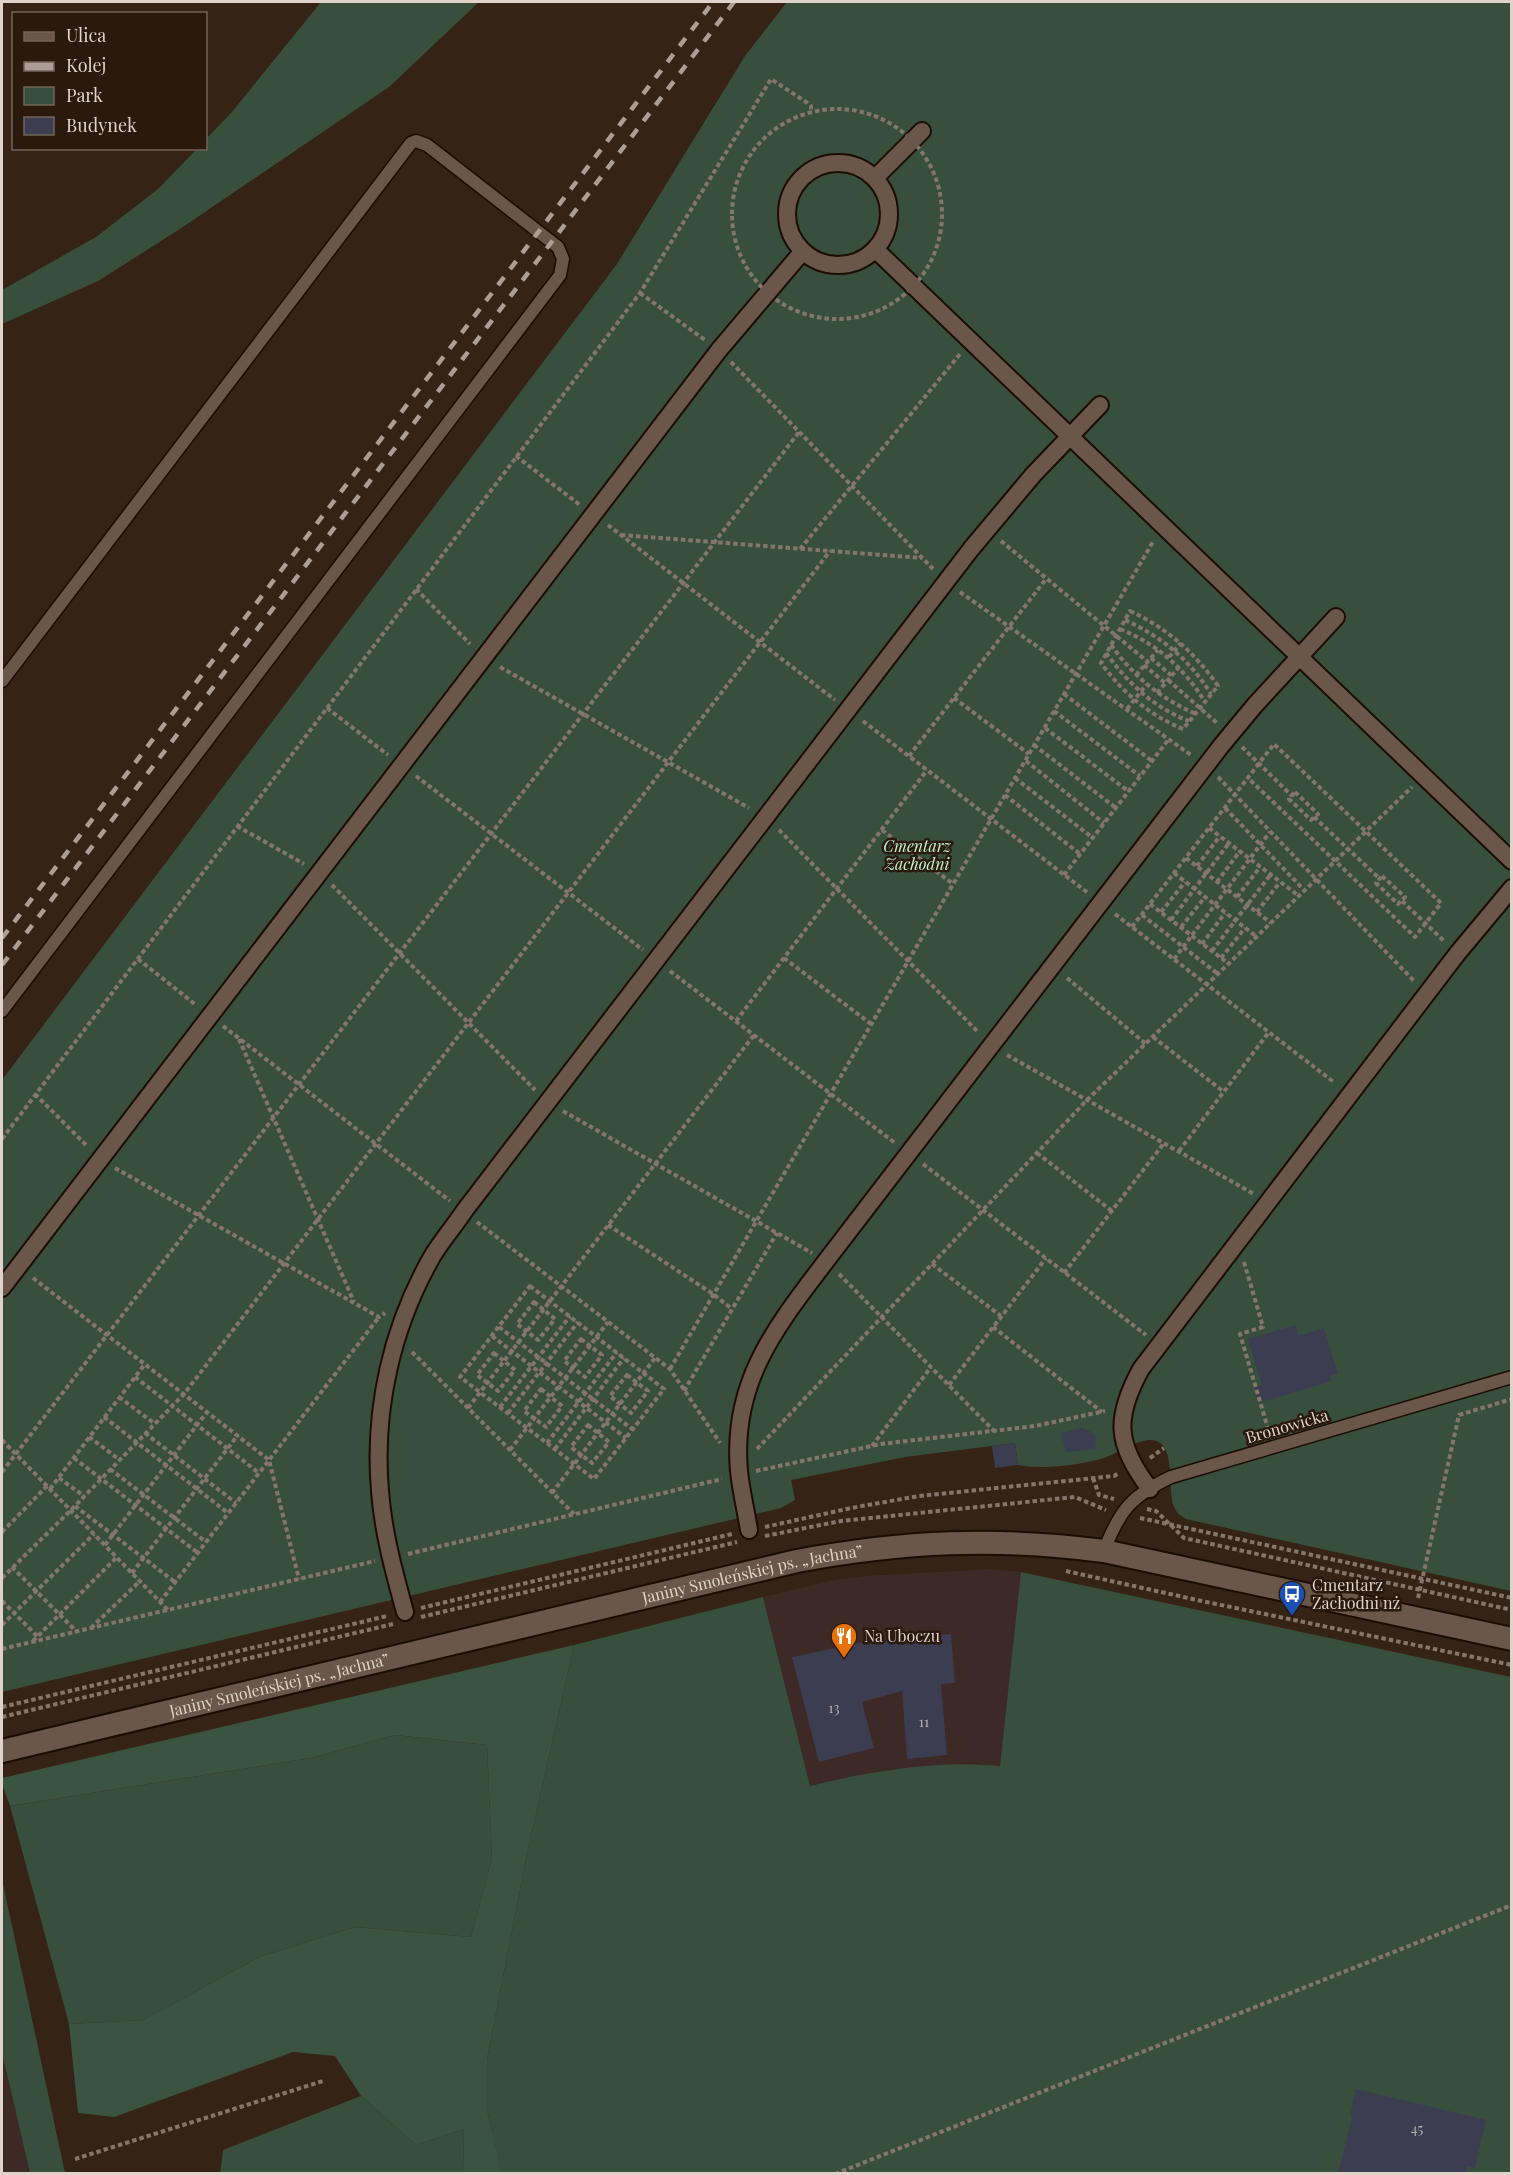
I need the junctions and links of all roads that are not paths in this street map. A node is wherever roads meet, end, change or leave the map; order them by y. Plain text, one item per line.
1 (917, 135) road end
2 (875, 178) junction
3 (875, 249) junction
4 (803, 251) junction
5 (1100, 405) dead end
6 (1069, 437) junction
7 (1336, 617) dead end
8 (1299, 657) junction
9 (2, 681) edge
10 (1512, 861) edge
11 (1512, 888) edge
12 (2, 1011) edge
13 (2, 1288) edge
14 (1512, 1377) edge
15 (1150, 1489) junction
16 (749, 1530) road end
17 (1104, 1551) junction
18 (405, 1612) road end
19 (1512, 1639) edge
20 (2, 1751) edge

1 - 2 street
2 - 3 street
2 - 4 street
3 - 4 street
3 - 6 street
4 - 13 street
5 - 6 street
6 - 8 street
6 - 18 street
7 - 8 street
8 - 10 street
8 - 16 street
9 - 12 lane
11 - 15 street
14 - 15 lane, Bronowicka
15 - 17 lane, Bronowicka
17 - 19 street, Janiny Smoleńskiej ps. „Jachna”
17 - 20 street, Janiny Smoleńskiej ps. „Jachna”

